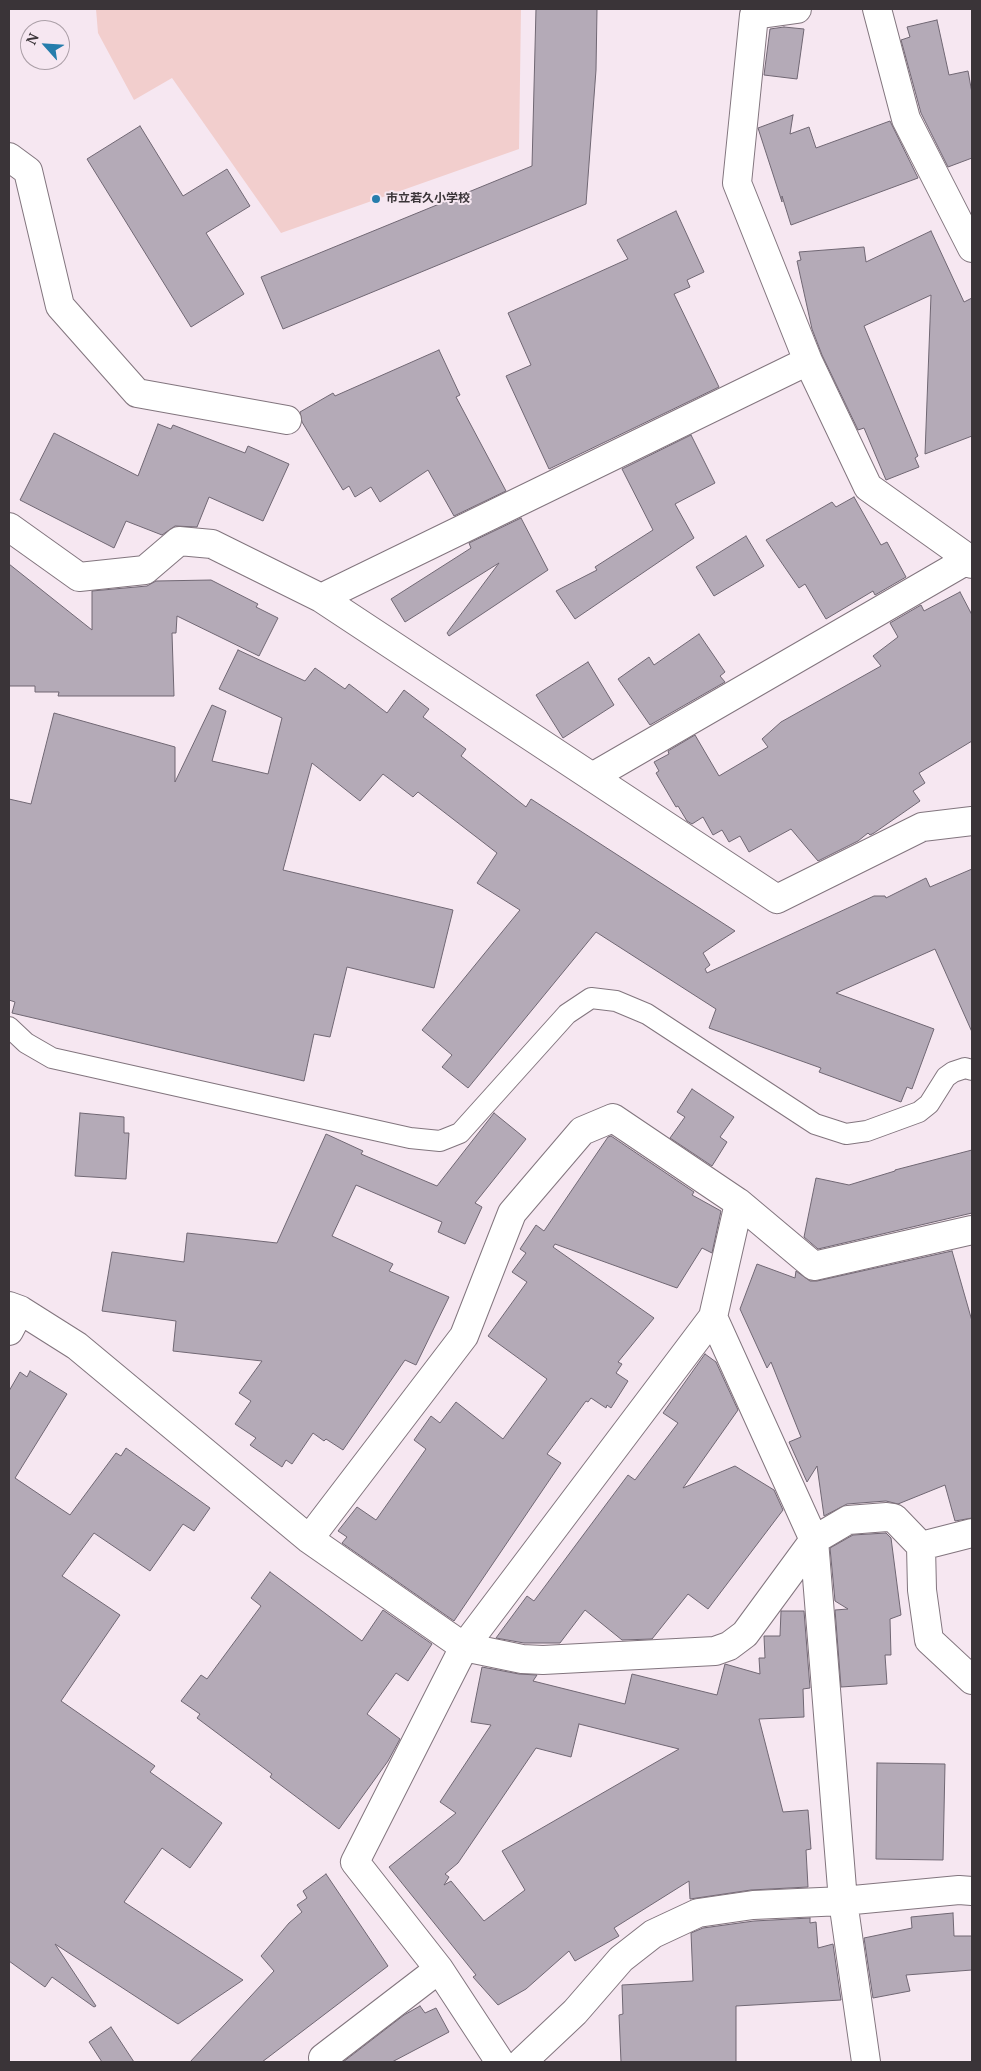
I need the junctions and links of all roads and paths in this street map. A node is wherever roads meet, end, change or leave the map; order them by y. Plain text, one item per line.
1 (797, 9) edge
2 (877, 9) edge
3 (9, 157) edge
4 (970, 240) edge
5 (808, 361) junction
6 (287, 420) dead end
7 (9, 527) edge
8 (970, 562) edge
9 (321, 598) junction
10 (592, 777) junction
11 (972, 822) edge
12 (9, 1028) edge
13 (972, 1070) edge
14 (739, 1204) junction
15 (972, 1230) edge
16 (12, 1316) edge
17 (713, 1318) junction
18 (972, 1533) edge
19 (309, 1539) junction
20 (814, 1540) junction
21 (921, 1546) junction
22 (464, 1647) junction
23 (972, 1680) edge
24 (972, 1891) edge
25 (843, 1901) junction
26 (438, 1969) junction
27 (323, 2058) dead end
28 (500, 2062) edge
29 (522, 2062) edge
30 (866, 2062) edge

1 - 5 street
2 - 4 street
3 - 6 street
5 - 8 street
5 - 9 street
7 - 9 street
8 - 10 street
9 - 10 street
10 - 11 street
12 - 13 lane
14 - 15 street
14 - 17 street
14 - 19 street
16 - 19 street
17 - 20 street
17 - 22 street
18 - 21 street
19 - 22 street
20 - 21 street
20 - 22 street
20 - 25 street
21 - 23 street
22 - 26 street
24 - 25 street
25 - 29 street
25 - 30 street
26 - 27 street
26 - 28 street

